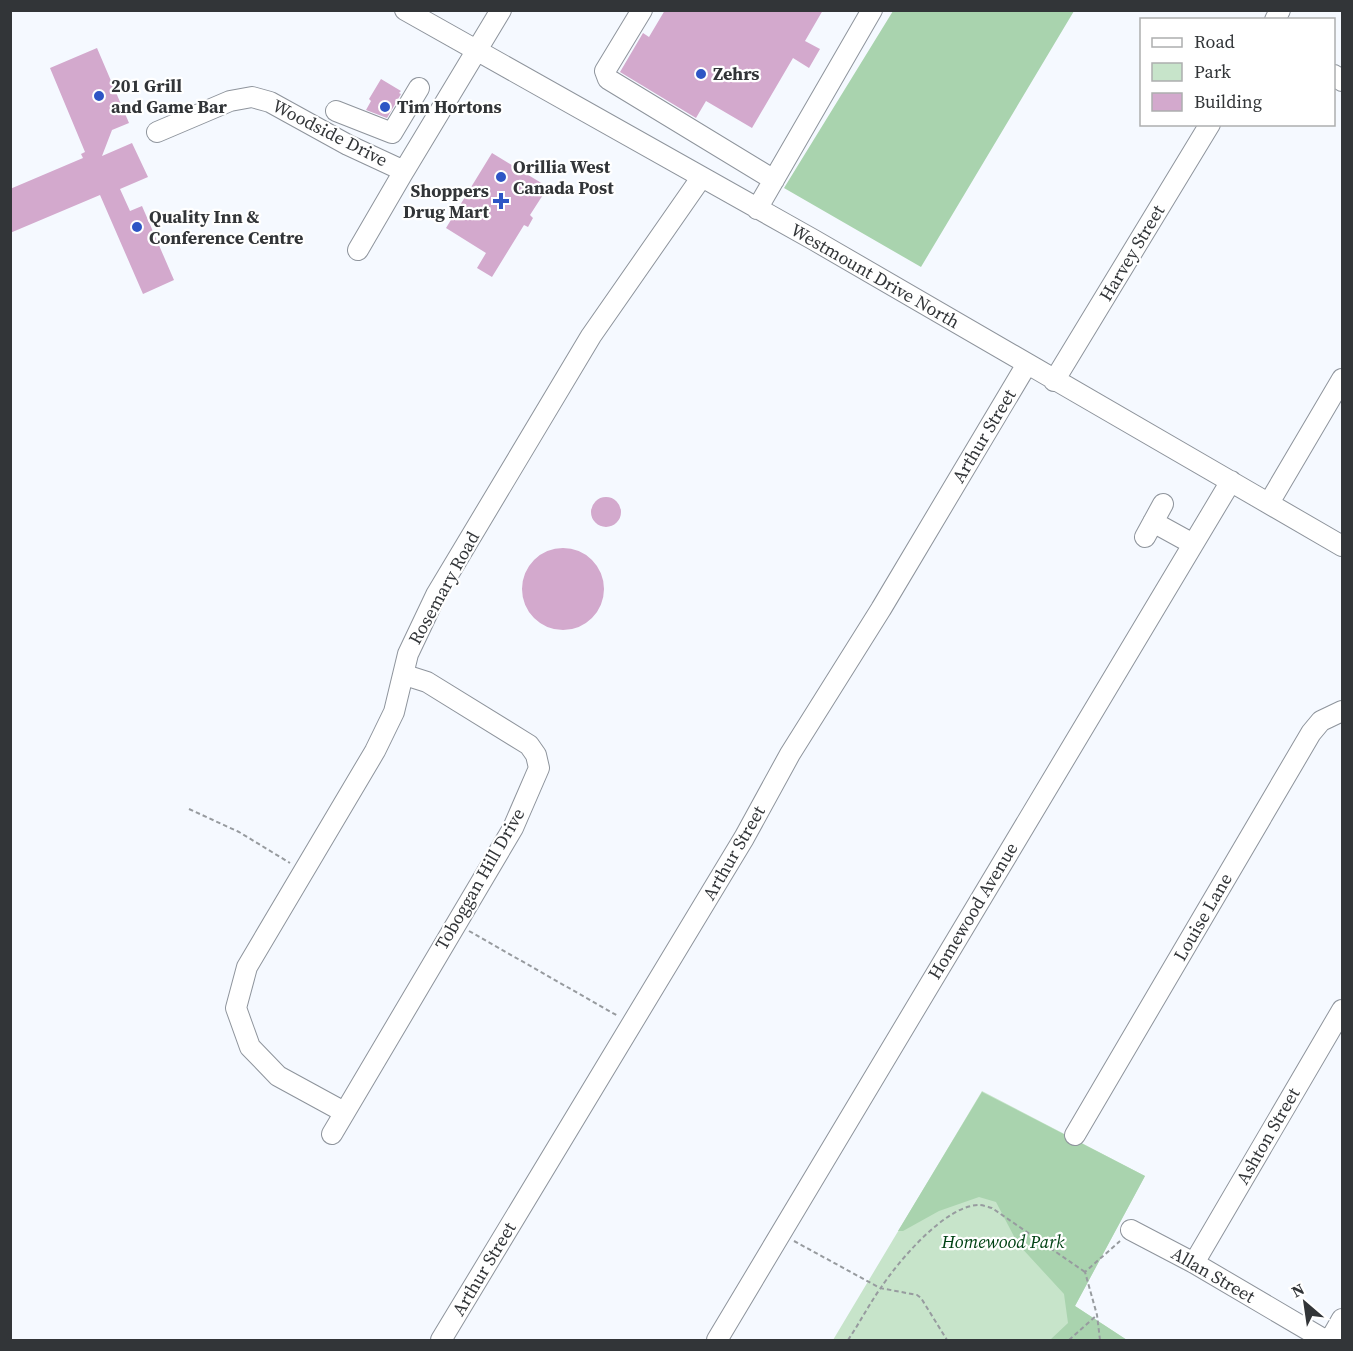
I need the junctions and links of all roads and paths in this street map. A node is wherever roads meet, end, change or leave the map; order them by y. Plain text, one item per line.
1 (405, 10) edge
2 (501, 10) edge
3 (642, 10) edge
4 (872, 10) edge
5 (477, 52) junction
6 (419, 88) dead end
7 (336, 111) dead end
8 (1209, 126) edge
9 (157, 132) dead end
10 (404, 171) junction
11 (701, 178) junction
12 (774, 180) junction
13 (757, 209) junction
14 (358, 250) dead end
15 (1027, 364) junction
16 (1342, 380) edge
17 (1054, 381) junction
18 (1231, 482) junction
19 (1269, 503) junction
20 (1163, 504) dead end
21 (1193, 544) junction
22 (1342, 546) edge
23 (405, 675) junction
24 (1342, 711) edge
25 (189, 809) dead end
26 (303, 872) junction
27 (456, 924) junction
28 (1342, 1010) edge
29 (632, 1024) junction
30 (344, 1112) junction
31 (332, 1134) dead end
32 (1075, 1135) dead end
33 (1131, 1230) joint
34 (782, 1233) junction
35 (1194, 1263) junction
36 (1085, 1272) junction
37 (880, 1288) junction
38 (1097, 1315) junction
39 (1342, 1319) edge
40 (441, 1341) edge
41 (717, 1341) edge
42 (848, 1341) edge
43 (947, 1341) edge
44 (1069, 1341) edge
45 (1100, 1341) edge
46 (1325, 1341) edge
47 (1330, 1341) edge

1 - 5 street, Westmount Drive North
2 - 5 street, Woodside Drive
3 - 12 street
4 - 12 street
5 - 10 street, Woodside Drive
5 - 11 street, Westmount Drive North
6 - 7 street
8 - 17 street, Harvey Street
9 - 10 street, Woodside Drive
10 - 14 street
11 - 13 street, Westmount Drive North
11 - 23 street, Rosemary Road
12 - 13 street
13 - 15 street, Westmount Drive North
15 - 17 street, Westmount Drive North
15 - 29 street, Arthur Street
16 - 19 street
17 - 18 street, Westmount Drive North
18 - 19 street, Westmount Drive North
18 - 21 street, Homewood Avenue
19 - 22 street, Westmount Drive North
20 - 21 street
21 - 34 street, Homewood Avenue
23 - 26 street, Rosemary Road
23 - 27 street, Toboggan Hill Drive
24 - 32 street, Louise Lane
25 - 26 path
26 - 30 street, Rosemary Road
27 - 29 path
27 - 30 street, Toboggan Hill Drive
28 - 35 street, Ashton Street
29 - 40 street, Arthur Street
30 - 31 street, Toboggan Hill Drive
33 - 35 street, Allan Street
33 - 36 path
34 - 37 path
34 - 41 street, Homewood Avenue
35 - 46 street, Allan Street
36 - 37 path
36 - 38 path
37 - 42 path
37 - 43 path
38 - 44 path
38 - 45 path
39 - 47 street

